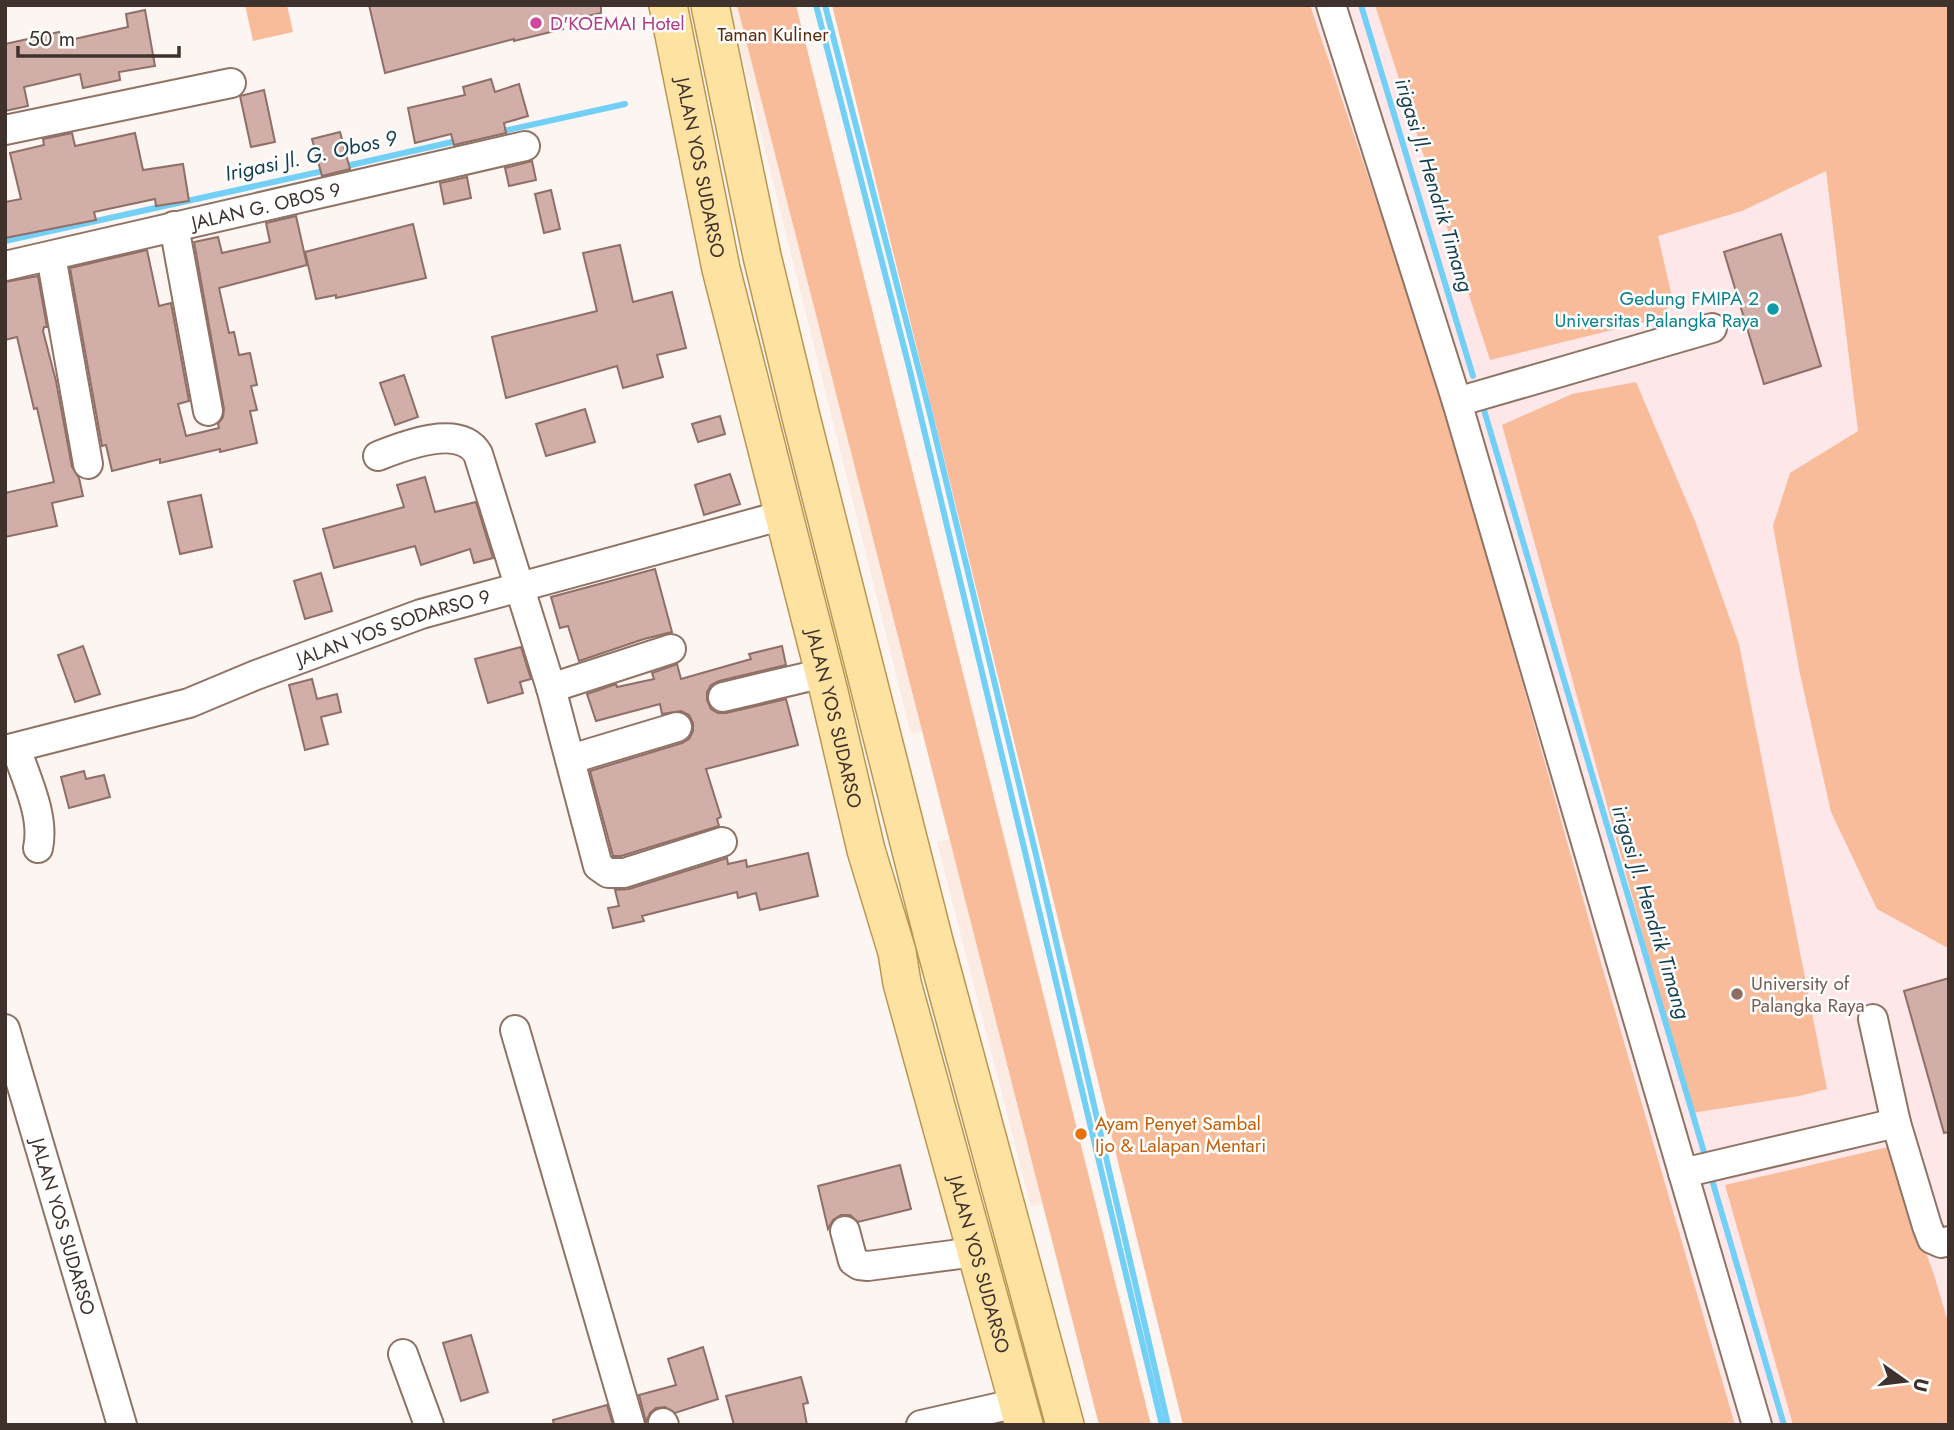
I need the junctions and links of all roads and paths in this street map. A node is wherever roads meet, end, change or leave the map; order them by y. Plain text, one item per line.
1 (668, 5) edge
2 (710, 5) edge
3 (1331, 5) edge
4 (231, 83) dead end
5 (5, 130) edge
6 (525, 146) dead end
7 (173, 226) junction
8 (51, 256) junction
9 (5, 266) edge
10 (1712, 328) dead end
11 (1457, 402) junction
12 (208, 411) dead end
13 (378, 457) dead end
14 (88, 464) dead end
15 (784, 515) junction
16 (519, 588) junction
17 (671, 649) dead end
18 (824, 673) junction
19 (551, 688) junction
20 (723, 697) dead end
21 (677, 727) dead end
22 (11, 749) edge
23 (571, 759) junction
24 (722, 842) dead end
25 (37, 848) dead end
26 (934, 941) junction
27 (897, 952) junction
28 (1873, 1019) dead end
29 (5, 1029) edge
30 (515, 1030) dead end
31 (1896, 1123) junction
32 (1700, 1169) junction
33 (845, 1231) dead end
34 (1949, 1241) edge
35 (975, 1252) junction
36 (403, 1354) dead end
37 (1021, 1414) edge
38 (122, 1425) edge
39 (429, 1425) edge
40 (630, 1425) edge
41 (920, 1425) edge
42 (1065, 1425) edge
43 (1757, 1425) edge

1 - 15 main road, JALAN YOS SUDARSO
2 - 26 main road, JALAN YOS SUDARSO
3 - 11 street
4 - 5 street
6 - 7 street, JALAN G. OBOS 9
7 - 8 street, JALAN G. OBOS 9
7 - 12 street
8 - 9 street, JALAN G. OBOS 9
8 - 14 street
10 - 11 street
11 - 32 street
13 - 16 street
15 - 16 street, JALAN YOS SODARSO 9
15 - 18 main road, JALAN YOS SUDARSO
16 - 19 street
16 - 22 street, JALAN YOS SODARSO 9
17 - 19 street
18 - 20 street
18 - 27 main road, JALAN YOS SUDARSO
19 - 23 street
21 - 23 street
22 - 25 street
23 - 24 street
26 - 27 main road
26 - 42 main road, JALAN YOS SUDARSO
27 - 35 main road, JALAN YOS SUDARSO
28 - 31 street
29 - 38 street, JALAN YOS SUDARSO
30 - 40 street
31 - 32 street
31 - 34 street
32 - 43 street
33 - 35 street
35 - 37 main road, JALAN YOS SUDARSO
36 - 39 street
37 - 41 street

